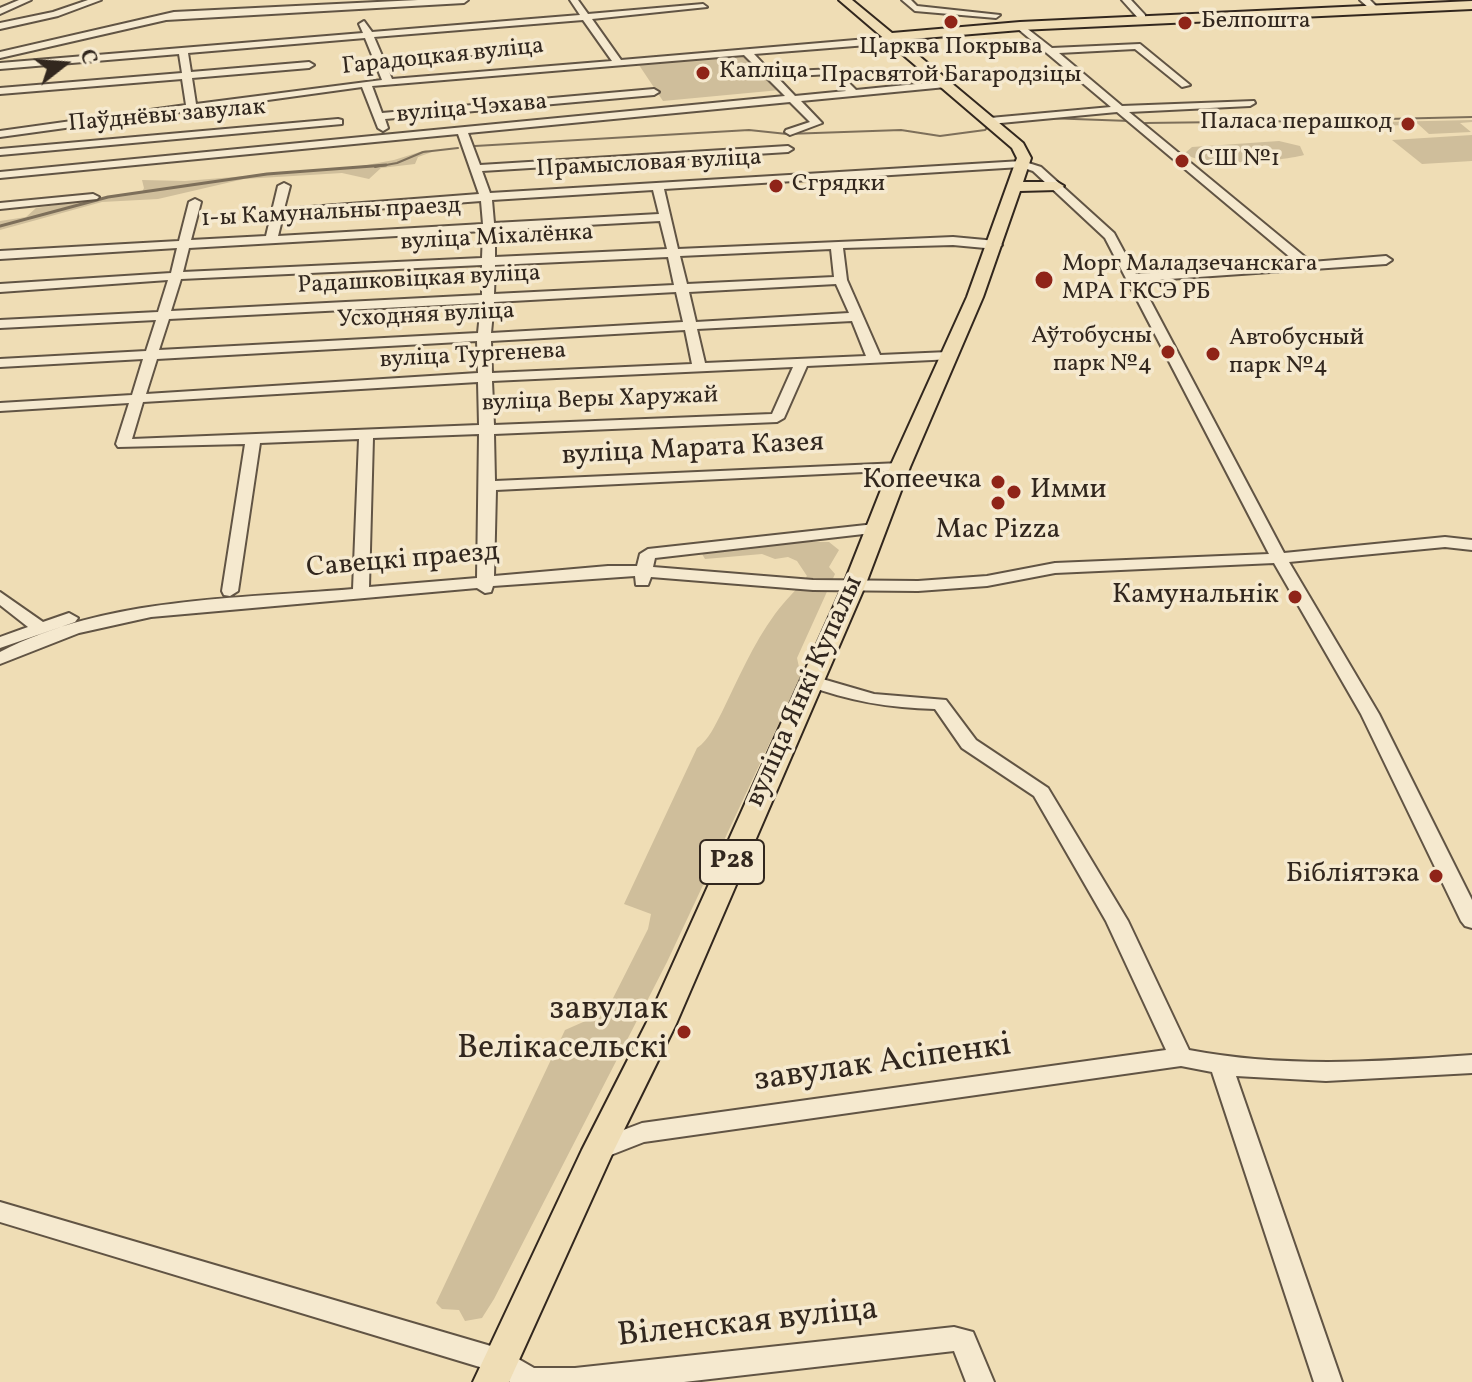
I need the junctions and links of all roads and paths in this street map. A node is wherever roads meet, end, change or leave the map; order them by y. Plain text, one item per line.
1 (27, 0) edge
2 (97, 0) edge
3 (235, 0) edge
4 (464, 0) edge
5 (574, 0) edge
6 (694, 0) edge
7 (845, 0) edge
8 (906, 0) edge
9 (979, 0) edge
10 (1126, 0) edge
11 (354, 3) edge
12 (1368, 3) edge
13 (1472, 3) edge
14 (1330, 10) junction
15 (0, 11) edge
16 (996, 15) junction
17 (163, 17) junction
18 (587, 17) junction
19 (1142, 17) junction
20 (0, 26) edge
21 (470, 26) junction
22 (1015, 27) junction
23 (369, 34) junction
24 (892, 37) junction
25 (524, 48) dead end
26 (183, 50) junction
27 (483, 51) junction
28 (1051, 51) junction
29 (746, 52) junction
30 (0, 55) edge
31 (426, 62) dead end
32 (618, 62) junction
33 (309, 65) dead end
34 (0, 66) edge
35 (770, 75) junction
36 (185, 76) junction
37 (388, 82) junction
38 (366, 84) junction
39 (946, 84) junction
40 (1185, 85) dead end
41 (0, 91) edge
42 (654, 92) dead end
43 (854, 93) junction
44 (793, 98) junction
45 (1250, 103) dead end
46 (192, 109) junction
47 (1121, 109) junction
48 (144, 115) junction
49 (379, 116) junction
50 (338, 122) dead end
51 (995, 126) junction
52 (462, 130) junction
53 (790, 132) dead end
54 (0, 134) edge
55 (146, 138) junction
56 (386, 138) junction
57 (788, 149) dead end
58 (0, 152) edge
59 (146, 161) junction
60 (1022, 164) junction
61 (478, 168) junction
62 (0, 175) edge
63 (284, 186) dead end
64 (658, 186) junction
65 (1057, 186) junction
66 (1015, 187) junction
67 (93, 197) dead end
68 (486, 197) junction
69 (195, 202) dead end
70 (0, 206) edge
71 (279, 213) junction
72 (665, 217) junction
73 (489, 227) junction
74 (271, 241) junction
75 (185, 244) junction
76 (836, 245) junction
77 (996, 245) junction
78 (675, 253) junction
79 (0, 255) edge
80 (1386, 260) dead end
81 (486, 262) junction
82 (1308, 266) junction
83 (176, 276) junction
84 (1134, 278) junction
85 (841, 280) junction
86 (0, 288) edge
87 (681, 288) junction
88 (488, 299) junction
89 (856, 317) junction
90 (162, 318) junction
91 (0, 324) edge
92 (690, 325) junction
93 (484, 336) junction
94 (151, 356) junction
95 (948, 356) junction
96 (875, 360) junction
97 (0, 363) edge
98 (801, 365) junction
99 (700, 369) junction
100 (486, 377) junction
101 (136, 399) junction
102 (0, 407) edge
103 (486, 429) junction
104 (366, 435) junction
105 (253, 441) junction
106 (900, 467) junction
107 (488, 486) junction
108 (875, 529) junction
109 (1472, 545) edge
110 (1279, 558) junction
111 (645, 566) junction
112 (484, 580) junction
113 (361, 586) junction
114 (854, 586) junction
115 (230, 591) junction
116 (3, 602) edge
117 (39, 627) junction
118 (0, 643) edge
119 (0, 659) edge
120 (812, 681) junction
121 (1472, 921) edge
122 (1181, 1057) junction
123 (1472, 1064) edge
124 (1222, 1067) junction
125 (598, 1150) junction
126 (0, 1212) edge
127 (496, 1372) edge
128 (980, 1382) edge
129 (1328, 1382) edge

1 - 15 street
2 - 20 street
3 - 17 street
4 - 11 street
5 - 18 street
6 - 18 street
7 - 24 main road
8 - 16 street
9 - 16 street
10 - 19 street
11 - 17 street
11 - 23 street
12 - 13 main road
12 - 14 main road
13 - 14 main road
14 - 19 main road
14 - 22 main road
16 - 22 street
17 - 30 street
18 - 21 street
18 - 32 street
19 - 22 main road
21 - 23 street
21 - 27 street
22 - 24 main road
22 - 28 street
23 - 26 street
23 - 37 street
24 - 29 street, Гарадоцкая вуліца
24 - 39 main road
25 - 27 street
26 - 34 street
26 - 36 street
27 - 31 street
28 - 40 street
28 - 47 street
29 - 32 street, Гарадоцкая вуліца
29 - 35 street
32 - 37 street, Гарадоцкая вуліца
33 - 36 street
35 - 43 street
35 - 44 street
36 - 41 street
36 - 46 street
37 - 38 street, Гарадоцкая вуліца
38 - 46 street, Гарадоцкая вуліца
38 - 49 street
39 - 43 street, вуліца Чэхава
39 - 51 main road
42 - 49 street
43 - 44 street, вуліца Чэхава
44 - 52 street, вуліца Чэхава
44 - 53 street
45 - 47 street
46 - 48 street, Гарадоцкая вуліца
47 - 51 street
47 - 82 street
48 - 54 street, Гарадоцкая вуліца
48 - 55 street
49 - 56 street
50 - 55 street, Паўднёвы завулак
51 - 60 main road
52 - 56 street, вуліца Чэхава
52 - 61 street
55 - 58 street, Паўднёвы завулак
55 - 59 street
56 - 59 street, вуліца Чэхава
57 - 61 street
59 - 62 street, вуліца Чэхава
60 - 64 street, Прамысловая вуліца
60 - 65 street
60 - 66 main road, вуліца Янкі Купалы / Р28
61 - 68 street
63 - 71 street
64 - 68 street, Прамысловая вуліца
64 - 72 street
65 - 66 main road
65 - 84 street
66 - 77 main road, вуліца Янкі Купалы / Р28
67 - 70 street
68 - 71 street, Прамысловая вуліца
68 - 73 street
69 - 75 street
71 - 74 street
72 - 73 street, 1-ы Камунальны праезд
72 - 78 street
73 - 74 street, 1-ы Камунальны праезд
73 - 81 street
74 - 75 street, 1-ы Камунальны праезд
75 - 79 street, 1-ы Камунальны праезд
75 - 83 street
76 - 77 street, вуліца Міхалёнка
76 - 78 street, вуліца Міхалёнка
76 - 85 street
77 - 95 main road, вуліца Янкі Купалы / Р28
78 - 81 street, вуліца Міхалёнка
78 - 87 street
80 - 82 street
81 - 83 street, вуліца Міхалёнка
81 - 88 street
82 - 84 street
83 - 86 street, вуліца Міхалёнка
83 - 90 street
84 - 110 street
85 - 87 street, Радашковіцкая вуліца
85 - 89 street
87 - 88 street, Радашковіцкая вуліца
87 - 92 street
88 - 90 street, Радашковіцкая вуліца
88 - 93 street
89 - 92 street, Усходняя вуліца
89 - 96 street
90 - 91 street, Радашковіцкая вуліца
90 - 94 street
92 - 93 street, Усходняя вуліца
92 - 99 street
93 - 94 street, Усходняя вуліца
93 - 100 street
94 - 97 street, Усходняя вуліца
94 - 101 street
95 - 96 street, вуліца Тургенева
95 - 106 main road, вуліца Янкі Купалы / Р28
96 - 98 street, вуліца Тургенева
98 - 99 street, вуліца Тургенева
98 - 103 street, вуліца Веры Харужай
99 - 100 street, вуліца Тургенева
100 - 101 street, вуліца Тургенева
100 - 103 street
101 - 102 street, вуліца Тургенева
101 - 105 street, вуліца Веры Харужай
103 - 104 street, вуліца Веры Харужай
103 - 107 street
104 - 105 street, вуліца Веры Харужай
104 - 113 street
105 - 115 street
106 - 107 street, вуліца Марата Казея
106 - 108 main road, вуліца Янкі Купалы / Р28
107 - 112 street
108 - 111 street, Савецкі праезд
108 - 114 main road, вуліца Янкі Купалы / Р28
109 - 110 street
110 - 114 street
110 - 121 street
111 - 112 street, Савецкі праезд
111 - 114 street, Савецкі праезд
112 - 113 street, Савецкі праезд
113 - 115 street, Савецкі праезд
113 - 119 street, Савецкі праезд
114 - 120 main road, вуліца Янкі Купалы / Р28
115 - 117 street, Савецкі праезд
116 - 117 street
117 - 118 street, Савецкі праезд
120 - 122 street
120 - 125 main road, вуліца Янкі Купалы / Р28
122 - 124 street, завулак Асіпенкі
122 - 125 street, завулак Асіпенкі
123 - 124 street, завулак Асіпенкі
124 - 129 street
125 - 127 main road, вуліца Янкі Купалы / Р28
126 - 127 street
127 - 128 street, Віленская вуліца

